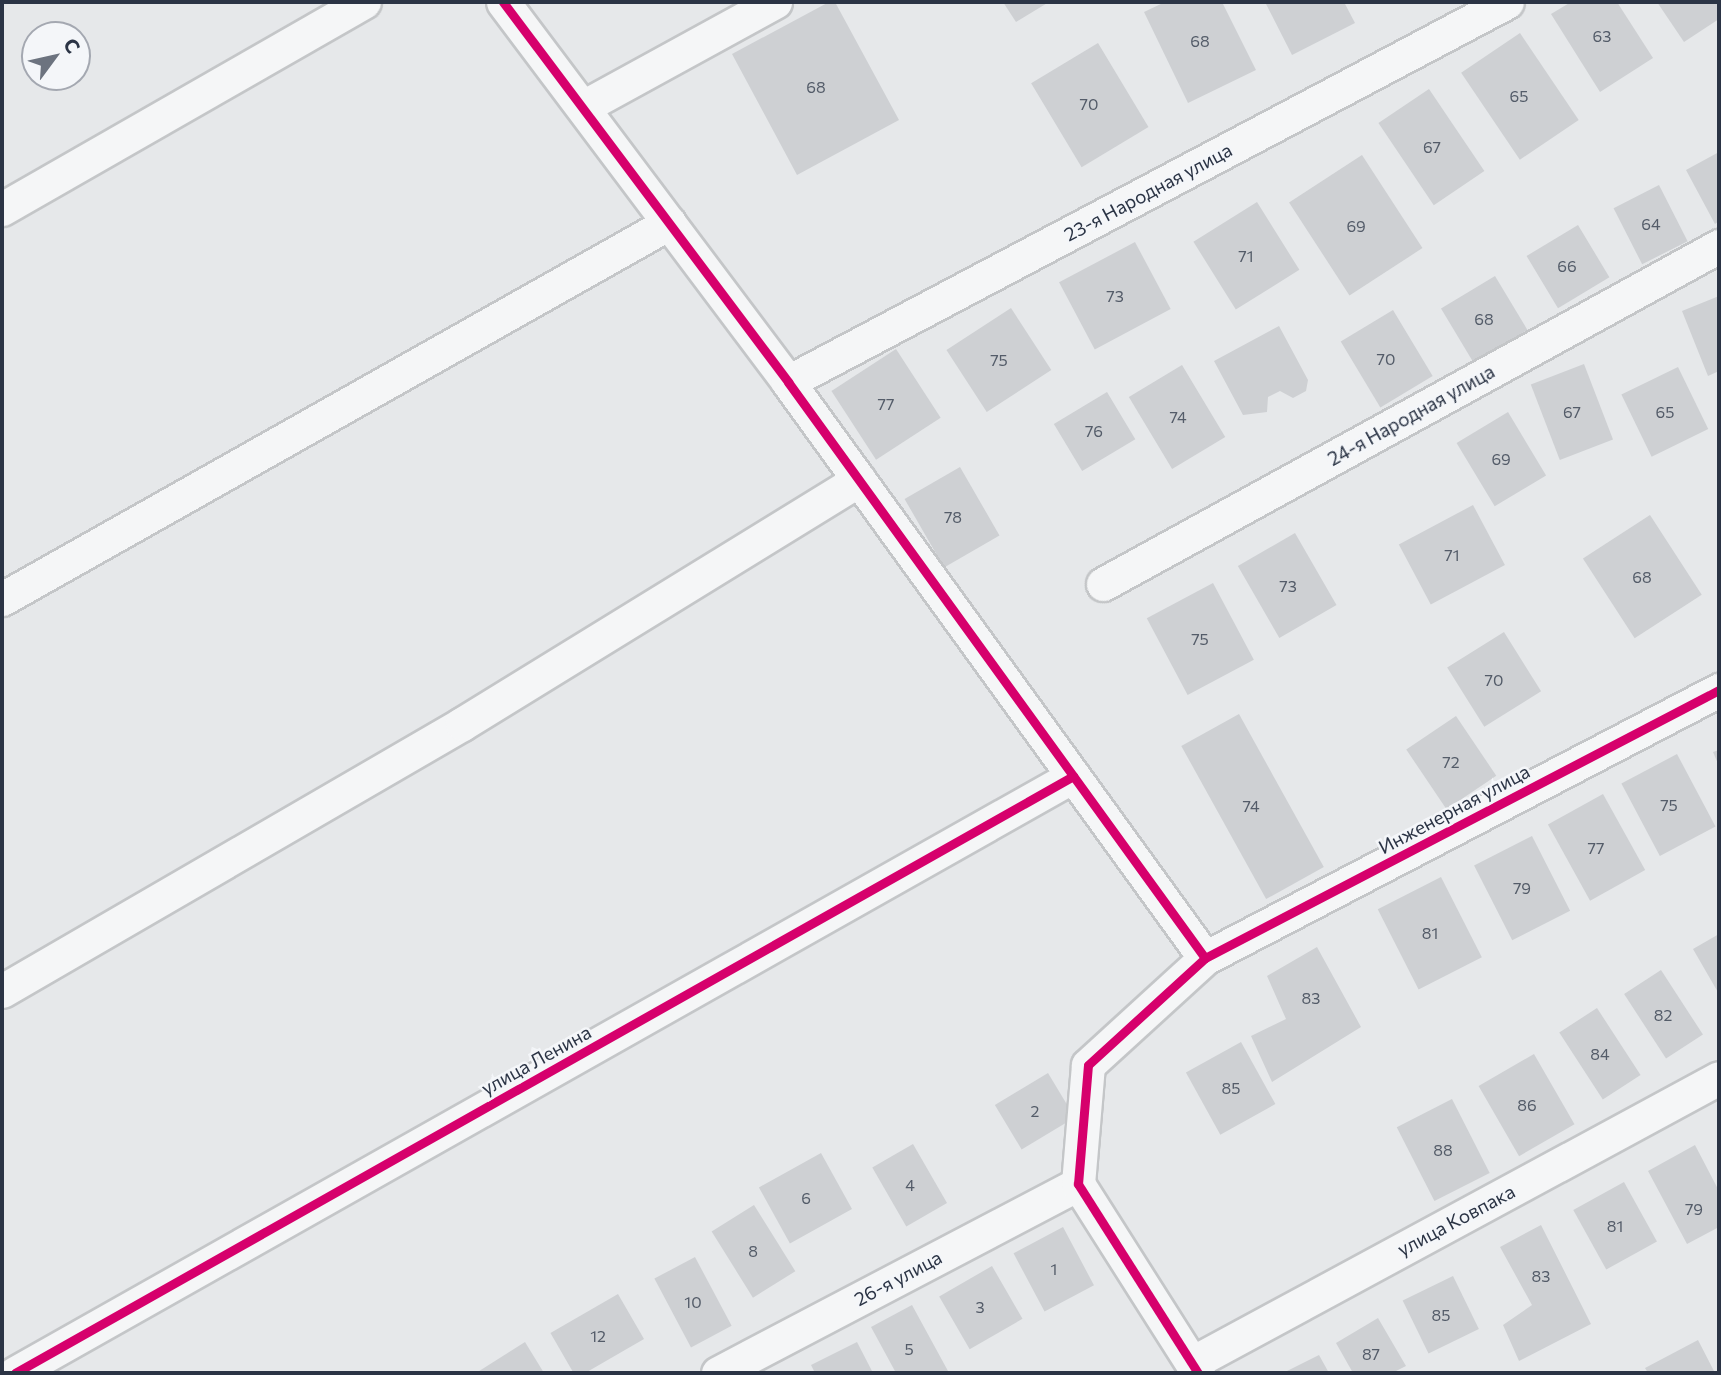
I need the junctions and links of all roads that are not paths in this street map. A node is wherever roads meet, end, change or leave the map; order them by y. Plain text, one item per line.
1 (364, 2) edge
2 (503, 2) edge
3 (775, 2) edge
4 (1507, 2) edge
5 (583, 107) junction
6 (2, 209) edge
7 (669, 223) junction
8 (1719, 246) edge
9 (788, 382) junction
10 (859, 480) junction
11 (1103, 584) dead end
12 (2, 599) edge
13 (1719, 690) edge
14 (1073, 776) junction
15 (1205, 958) junction
16 (2, 991) edge
17 (1719, 1078) edge
18 (1078, 1184) junction
19 (1195, 1368) edge
20 (15, 1373) edge
21 (718, 1373) edge

1 - 6 street
2 - 5 street
3 - 5 street
4 - 9 street, 23-я Народная улица
5 - 7 street
7 - 9 street
7 - 12 street
8 - 11 street, 24-я Народная улица
9 - 10 street
10 - 14 street
10 - 16 street
13 - 15 street, Инженерная улица
14 - 15 street
14 - 20 street, улица Ленина
15 - 18 street, Инженерная улица
17 - 19 street, улица Ковпака
18 - 19 street
18 - 21 street, 26-я улица

